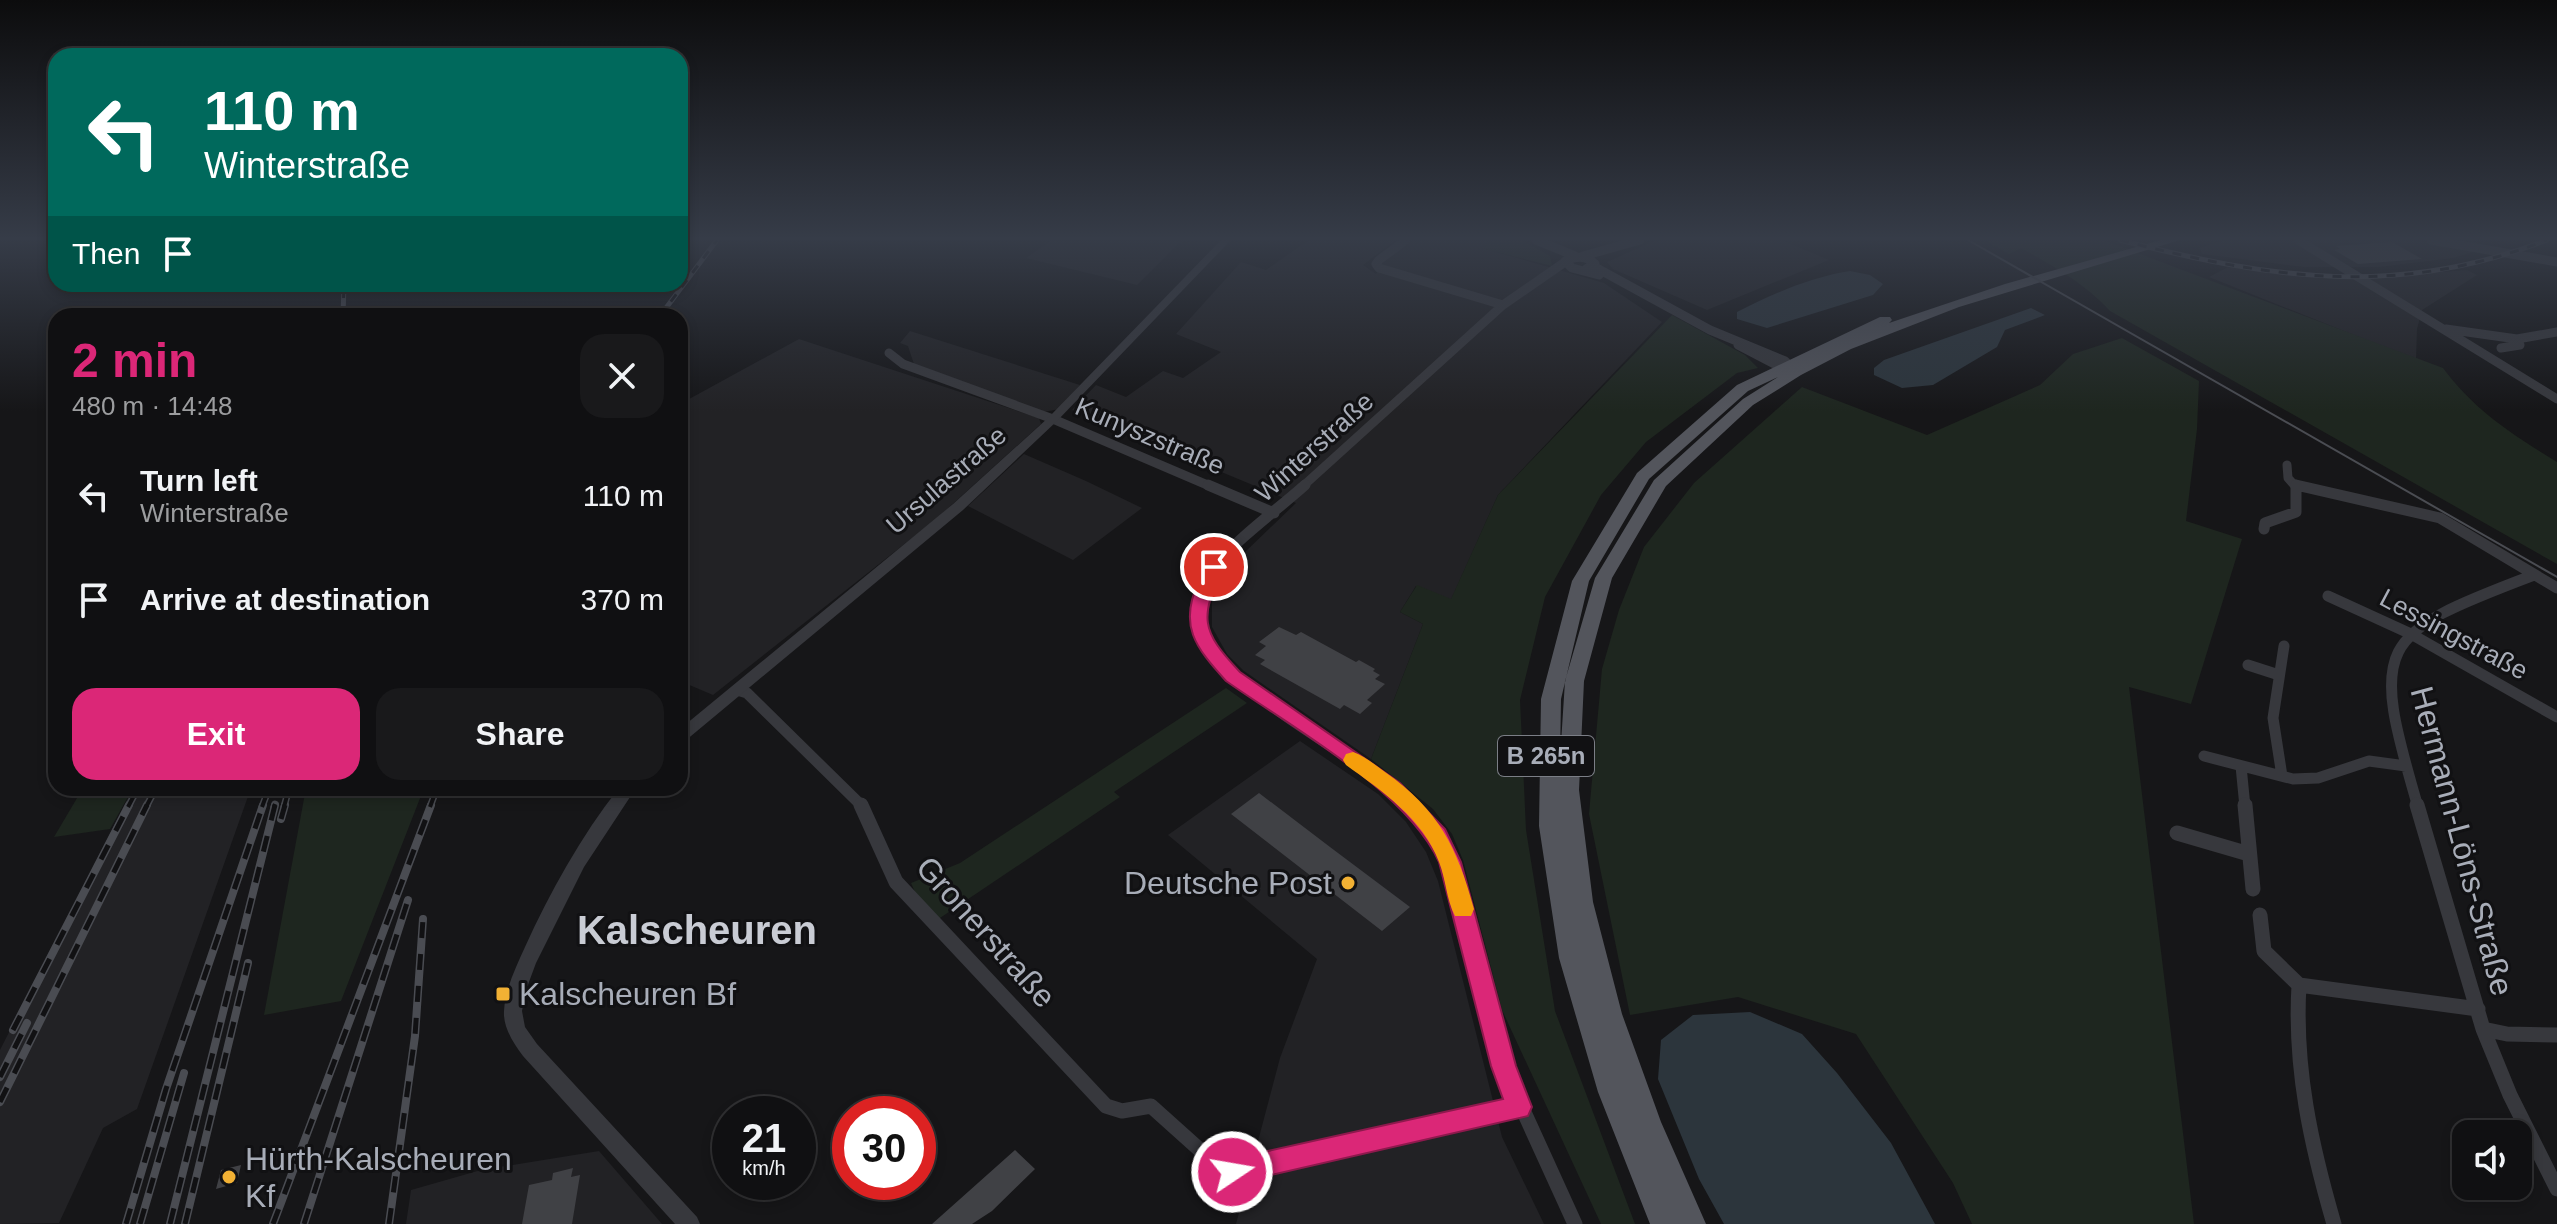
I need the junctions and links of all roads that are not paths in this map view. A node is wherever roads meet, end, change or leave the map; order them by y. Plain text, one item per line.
1 (1171, 297) edge
2 (1479, 297) edge
3 (1513, 297) edge
4 (1648, 297) edge
5 (1957, 297) edge
6 (1986, 297) edge
7 (2390, 297) edge
8 (1503, 305) junction
9 (2438, 327) junction
10 (2557, 332) edge
11 (2517, 339) junction
12 (2501, 348) dead end
13 (889, 353) dead end
14 (1785, 367) junction
15 (2557, 399) edge
16 (1053, 419) junction
17 (2287, 465) dead end
18 (2296, 485) junction
19 (1274, 513) junction
20 (2264, 529) dead end
21 (2534, 575) junction
22 (2557, 588) edge
23 (2328, 596) dead end
24 (2411, 634) junction
25 (2284, 646) dead end
26 (2248, 665) dead end
27 (2279, 675) junction
28 (737, 690) junction
29 (2557, 717) edge
30 (688, 730) edge
31 (2204, 756) dead end
32 (2241, 766) junction
33 (2406, 766) junction
34 (2282, 776) junction
35 (621, 796) edge
36 (2177, 833) dead end
37 (2249, 854) junction
38 (2253, 889) dead end
39 (2260, 915) dead end
40 (2299, 985) junction
41 (2478, 1009) junction
42 (2483, 1029) junction
43 (2557, 1035) edge
44 (1519, 1107) junction
45 (2557, 1189) edge
46 (689, 1224) edge
47 (1575, 1224) edge
48 (1664, 1224) edge
49 (1692, 1224) edge
50 (2334, 1224) edge

1 - 16 street, Ursulastraße
2 - 8 street
3 - 8 street, Winterstraße
4 - 14 street
5 - 14 main road, B 265n
6 - 14 main road, B 265n
7 - 9 street
8 - 19 street, Winterstraße
9 - 11 street
9 - 15 street
10 - 11 street
11 - 12 street
13 - 16 street, Kunyszstraße
14 - 48 main road, B 265n
14 - 49 main road, B 265n
16 - 19 street, Kunyszstraße
16 - 28 street, Ursulastraße
17 - 18 street
18 - 20 street
18 - 21 street
19 - 44 street, Winterstraße
21 - 22 street
21 - 24 street, Hermann-Löns-Straße
23 - 24 street, Lessingstraße
24 - 29 street, Lessingstraße
24 - 33 street, Hermann-Löns-Straße
25 - 27 street
26 - 27 street
27 - 34 street
28 - 30 street, Ursulastraße
28 - 44 street, Gronerstraße
31 - 32 street
32 - 34 street
32 - 37 street
33 - 34 street
33 - 41 street, Hermann-Löns-Straße
35 - 46 street
36 - 37 street
37 - 38 street
39 - 40 street
40 - 41 street
40 - 50 street
41 - 42 street, Hermann-Löns-Straße
42 - 43 street
42 - 45 street, Hermann-Löns-Straße
44 - 47 street, Winterstraße

